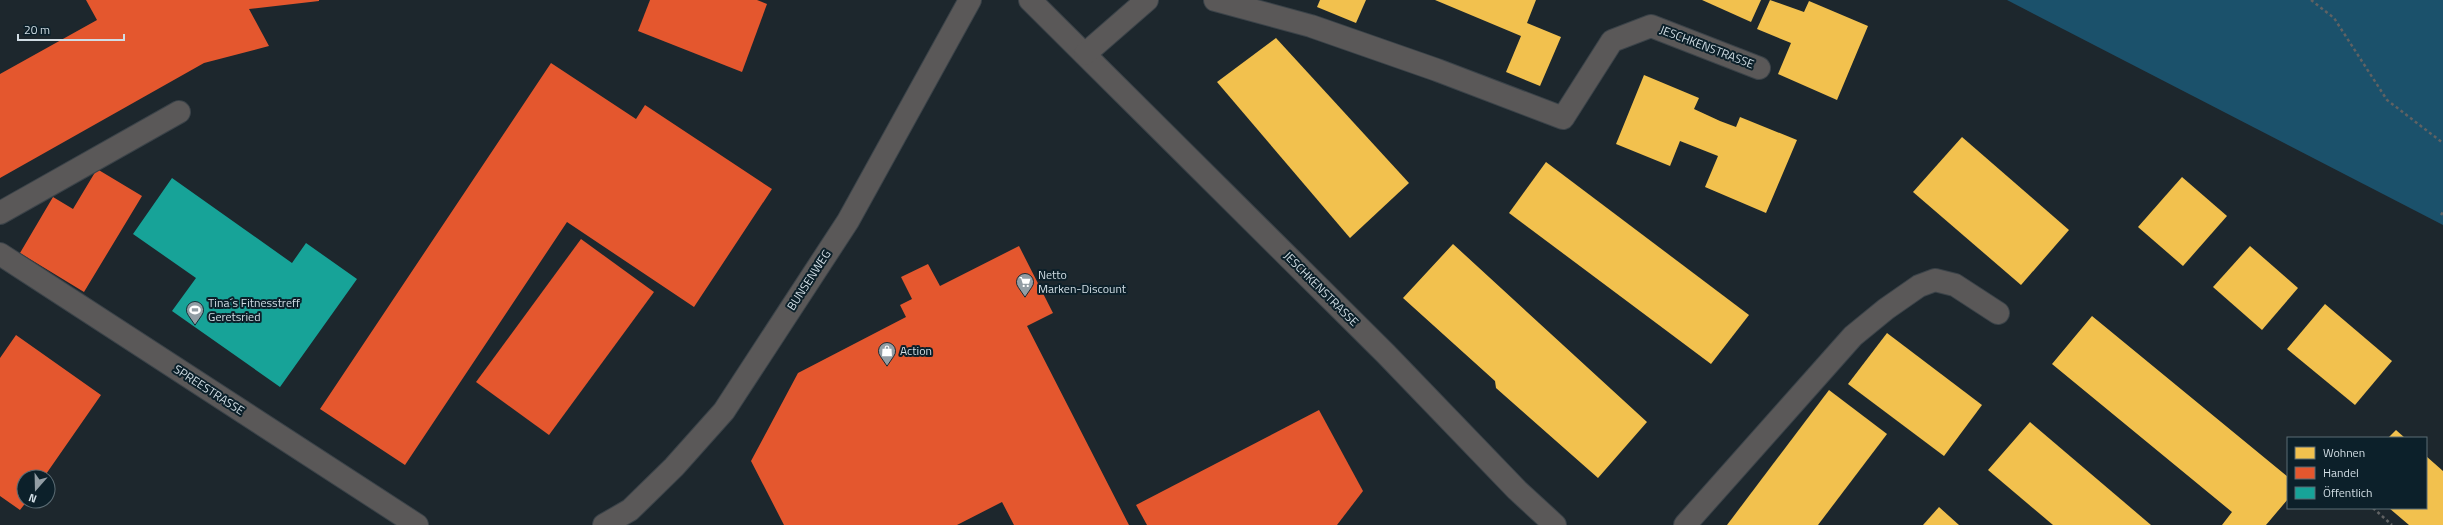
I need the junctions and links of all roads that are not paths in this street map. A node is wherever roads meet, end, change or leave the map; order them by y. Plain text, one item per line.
1 (970, 0) edge
2 (1030, 0) edge
3 (1147, 0) edge
4 (1215, 0) edge
5 (1085, 54) junction
6 (1759, 68) dead end
7 (179, 112) dead end
8 (0, 213) edge
9 (0, 254) edge
10 (1998, 313) dead end
11 (417, 525) edge
12 (604, 525) edge
13 (1555, 525) edge
14 (1685, 525) edge

1 - 12 street, BUNSENWEG
2 - 5 street, JESCHKENSTRASSE
3 - 5 street
4 - 6 street, JESCHKENSTRASSE
5 - 13 street, JESCHKENSTRASSE
7 - 8 street
9 - 11 street, SPREESTRASSE
10 - 14 street

